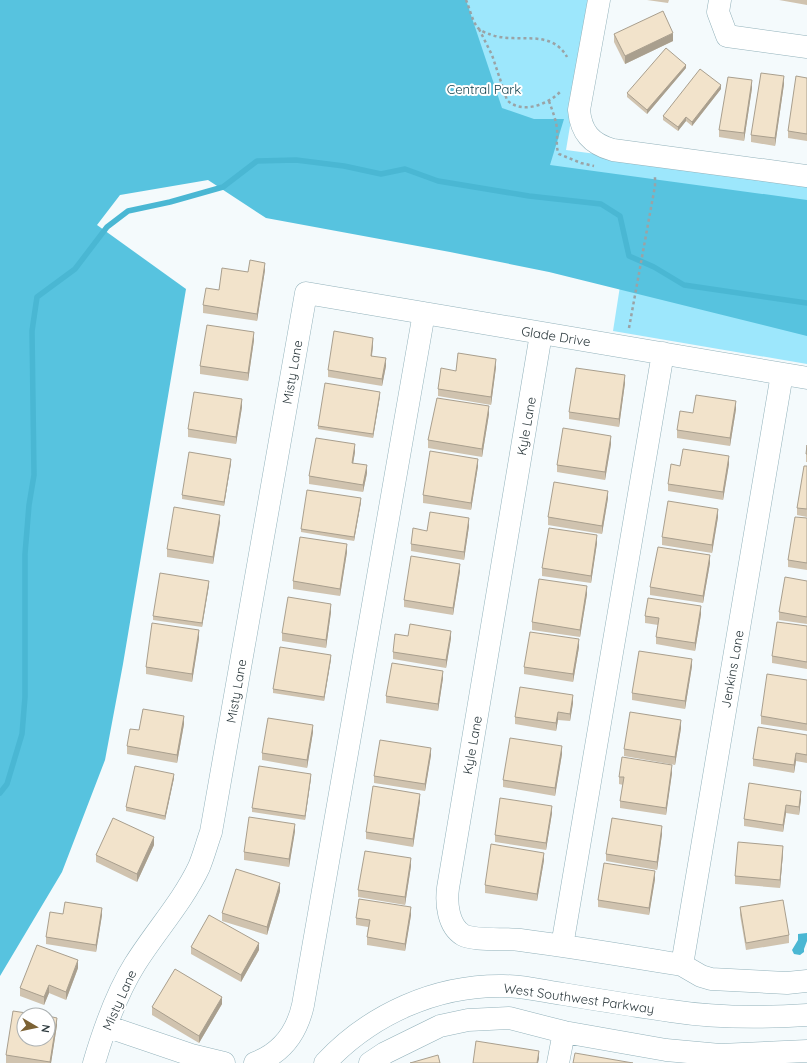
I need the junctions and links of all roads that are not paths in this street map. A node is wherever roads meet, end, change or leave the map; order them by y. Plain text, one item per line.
1 (599, 0) edge
2 (720, 0) edge
3 (807, 47) edge
4 (807, 176) edge
5 (306, 293) joint
6 (424, 313) junction
7 (541, 334) junction
8 (663, 353) junction
9 (782, 374) junction
10 (807, 378) edge
11 (562, 946) junction
12 (682, 965) junction
13 (807, 981) edge
14 (807, 1015) edge
15 (106, 1026) junction
16 (564, 1032) junction
17 (807, 1051) edge
18 (94, 1063) edge
19 (224, 1063) edge
20 (255, 1063) edge
21 (325, 1063) edge
22 (370, 1063) edge
23 (558, 1063) edge

1 - 4 street
2 - 3 street
5 - 6 street, Glade Drive
5 - 15 street, Misty Lane
6 - 7 street, Glade Drive
6 - 20 street
7 - 8 street, Glade Drive
7 - 11 street, Kyle Lane
8 - 9 street, Glade Drive
8 - 11 street
9 - 10 street, Glade Drive
9 - 12 street, Jenkins Lane
11 - 12 street, Kyle Lane
12 - 13 street
14 - 21 street, West Southwest Parkway
15 - 18 street, Misty Lane
15 - 19 street
16 - 17 street
16 - 22 street
16 - 23 street

